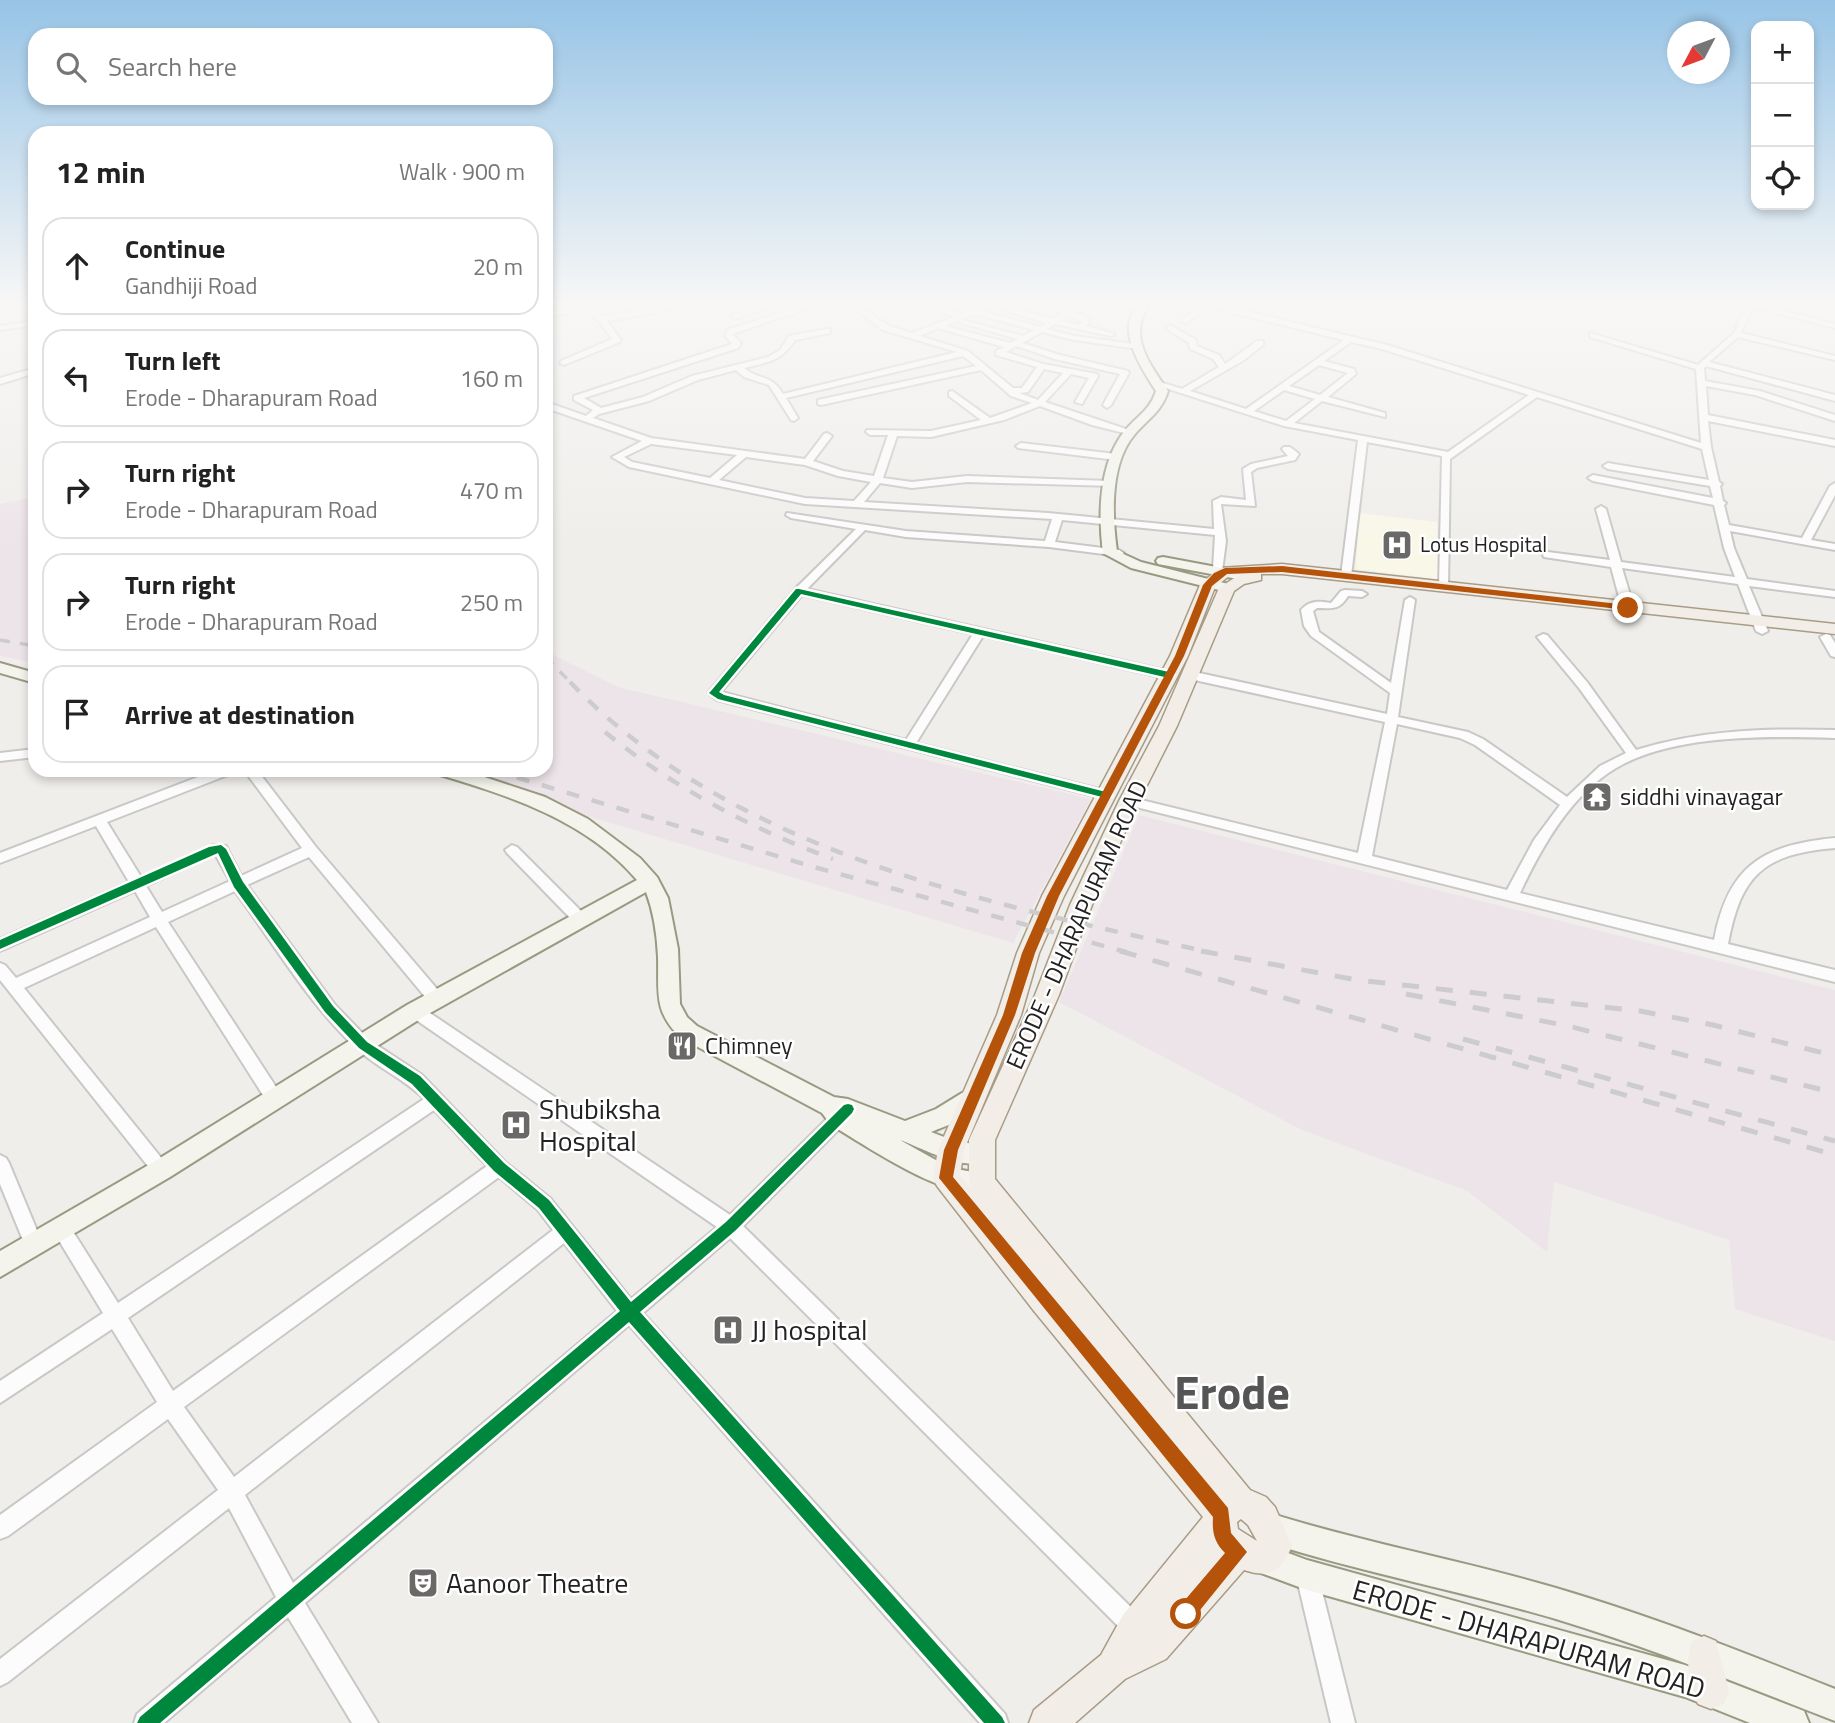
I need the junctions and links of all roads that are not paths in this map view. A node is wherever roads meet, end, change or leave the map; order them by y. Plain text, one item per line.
1 (624, 382) edge
2 (684, 382) edge
3 (770, 382) edge
4 (843, 382) edge
5 (905, 382) edge
6 (1001, 382) edge
7 (1030, 382) edge
8 (1059, 382) edge
9 (1090, 382) edge
10 (1120, 382) edge
11 (1158, 382) edge
12 (1199, 382) edge
13 (1290, 382) edge
14 (1339, 382) edge
15 (1499, 382) edge
16 (1770, 382) edge
17 (1702, 383) joint
18 (1160, 385) junction
19 (1283, 387) junction
20 (1011, 391) junction
21 (1183, 392) junction
22 (952, 394) dead end
23 (1536, 394) junction
24 (781, 397) junction
25 (1319, 398) junction
26 (1835, 398) edge
27 (821, 402) dead end
28 (1079, 402) dead end
29 (1040, 403) junction
30 (1107, 405) dead end
31 (553, 408) edge
32 (600, 411) junction
33 (1249, 411) junction
34 (1382, 415) dead end
35 (1703, 417) junction
36 (794, 418) dead end
37 (1835, 418) edge
38 (586, 420) junction
39 (988, 421) junction
40 (1287, 424) junction
41 (870, 432) dead end
42 (1129, 433) junction
43 (893, 434) junction
44 (827, 436) dead end
45 (1363, 440) junction
46 (650, 441) junction
47 (1835, 443) edge
48 (1021, 446) dead end
49 (1706, 447) junction
50 (1287, 449) dead end
51 (746, 453) junction
52 (1450, 455) junction
53 (1116, 457) junction
54 (807, 462) junction
55 (1608, 466) dead end
56 (1594, 478) dead end
57 (713, 480) junction
58 (877, 481) junction
59 (1110, 484) junction
60 (1717, 484) junction
61 (1835, 486) edge
62 (858, 503) junction
63 (1721, 503) junction
64 (1601, 509) dead end
65 (791, 514) dead end
66 (1058, 517) junction
67 (1109, 522) junction
68 (1725, 527) junction
69 (862, 528) junction
70 (1219, 533) junction
71 (1805, 542) junction
72 (1049, 544) junction
73 (1835, 547) edge
74 (1113, 551) junction
75 (1548, 555) dead end
76 (1616, 565) junction
77 (1346, 576) junction
78 (1219, 578) junction
79 (1741, 580) junction
80 (1444, 587) junction
81 (799, 591) junction
82 (1362, 594) dead end
83 (1835, 594) edge
84 (1410, 600) dead end
85 (1628, 608) junction
86 (1760, 627) junction
87 (979, 633) junction
88 (1543, 637) dead end
89 (1833, 639) edge
90 (0, 668) edge
91 (1180, 675) junction
92 (28, 676) edge
93 (1396, 692) junction
94 (1392, 719) junction
95 (1835, 734) edge
96 (910, 743) junction
97 (28, 754) edge
98 (1634, 756) junction
99 (0, 757) edge
100 (210, 777) edge
101 (255, 777) edge
102 (465, 777) edge
103 (1117, 798) junction
104 (1568, 804) junction
105 (99, 819) junction
106 (1835, 843) edge
107 (311, 850) junction
108 (512, 850) dead end
109 (0, 858) edge
110 (1364, 859) junction
111 (649, 882) junction
112 (238, 884) junction
113 (138, 885) junction
114 (1511, 897) junction
115 (581, 920) junction
116 (160, 921) junction
117 (0, 945) edge
118 (1720, 948) junction
119 (0, 969) edge
120 (1835, 976) edge
121 (14, 986) junction
122 (437, 1000) junction
123 (415, 1011) junction
124 (363, 1045) junction
125 (274, 1098) junction
126 (970, 1100) junction
127 (435, 1101) junction
128 (839, 1111) junction
129 (905, 1132) junction
130 (951, 1150) junction
131 (981, 1154) junction
132 (1, 1167) edge
133 (499, 1167) junction
134 (161, 1170) junction
135 (946, 1178) junction
136 (982, 1183) junction
137 (732, 1226) junction
138 (61, 1228) junction
139 (566, 1230) junction
140 (34, 1245) junction
141 (0, 1265) edge
142 (631, 1313) junction
143 (114, 1315) junction
144 (0, 1393) edge
145 (170, 1405) junction
146 (232, 1492) junction
147 (1228, 1513) junction
148 (0, 1528) edge
149 (1257, 1547) junction
150 (1307, 1575) junction
151 (290, 1600) junction
152 (1135, 1627) junction
153 (1704, 1653) junction
154 (1113, 1667) junction
155 (0, 1674) edge
156 (1711, 1691) junction
157 (1835, 1705) edge
158 (146, 1723) edge
159 (366, 1723) edge
160 (996, 1723) edge
161 (1047, 1723) edge
162 (1343, 1723) edge
163 (1792, 1723) edge

1 - 32 street
2 - 32 street
3 - 24 street
4 - 24 street
5 - 27 street
6 - 20 street
7 - 20 street
8 - 29 street
9 - 28 street
10 - 30 street
11 - 18 street
12 - 21 street
13 - 19 street
14 - 25 street
15 - 23 street
16 - 26 street
17 - 35 street
17 - 37 street
18 - 21 street
18 - 42 street
19 - 25 street
19 - 33 street
20 - 29 street
21 - 33 street
22 - 39 street
23 - 49 street
23 - 52 street
24 - 36 street
25 - 34 street
25 - 40 street
29 - 39 street
29 - 42 street
31 - 38 street
32 - 38 street
33 - 40 street
35 - 47 street
35 - 49 street
38 - 46 street
39 - 43 street
40 - 45 street
41 - 43 street
42 - 53 street
43 - 58 street
44 - 54 street
45 - 52 street
45 - 77 street
46 - 51 street
46 - 57 street
48 - 53 street
49 - 60 street
50 - 70 street
51 - 54 street
51 - 57 street
52 - 80 street
53 - 59 street
54 - 58 street
55 - 60 street
56 - 63 street
57 - 62 street
58 - 59 street
58 - 62 street
59 - 67 street
60 - 63 street
61 - 71 street
62 - 66 street
63 - 68 street
64 - 76 street
65 - 69 street
66 - 67 street
66 - 72 street
67 - 70 street
67 - 74 street
68 - 71 street
68 - 79 street
69 - 72 street
69 - 81 street
70 - 78 street
71 - 73 street
72 - 74 street
74 - 78 street
75 - 76 street
76 - 79 street
76 - 85 street
77 - 78 main road
77 - 80 main road
78 - 86 main road
78 - 91 main road, ERODE - DHARAPURAM ROAD
79 - 83 street
79 - 86 street
80 - 85 main road
81 - 87 street
81 - 96 street
82 - 93 street
84 - 93 street
85 - 86 main road
86 - 89 main road
87 - 91 street
87 - 96 street
88 - 98 street
90 - 92 street
91 - 94 street
91 - 103 main road, ERODE - DHARAPURAM ROAD
93 - 94 street
94 - 104 street
94 - 110 street
95 - 98 street
96 - 103 street
97 - 99 street
98 - 104 street
100 - 105 street
101 - 107 street
102 - 111 street
103 - 110 street
103 - 126 main road, ERODE - DHARAPURAM ROAD
103 - 131 main road, ERODE - DHARAPURAM ROAD
104 - 114 street
105 - 109 street
105 - 113 street
106 - 118 street
107 - 112 street
107 - 122 street
108 - 115 street
110 - 114 street
111 - 115 street
111 - 128 street
112 - 113 street
112 - 116 street
112 - 124 street
113 - 116 street
113 - 117 street
114 - 118 street
115 - 122 street
116 - 121 street
116 - 125 street
118 - 120 street
119 - 121 street
121 - 134 street
122 - 123 street
123 - 124 street
123 - 137 street
124 - 125 street
124 - 127 street
125 - 134 street
126 - 129 street
126 - 130 main road, ERODE - DHARAPURAM ROAD
127 - 133 street
127 - 143 street
128 - 129 street
128 - 135 street
128 - 137 street
129 - 130 street
130 - 131 street
130 - 135 main road, ERODE - DHARAPURAM ROAD
131 - 136 main road, ERODE - DHARAPURAM ROAD
132 - 140 street
133 - 139 street
133 - 145 street
134 - 138 street
135 - 136 street
135 - 147 main road, ERODE - DHARAPURAM ROAD
136 - 147 main road, ERODE - DHARAPURAM ROAD
137 - 142 street
137 - 152 street
138 - 140 street
138 - 143 street
139 - 142 street
139 - 146 street
140 - 141 street
142 - 151 street
142 - 160 street
143 - 144 street
143 - 145 street
145 - 146 street
145 - 148 street
146 - 151 street
146 - 155 street
147 - 149 main road, ERODE - DHARAPURAM ROAD
147 - 149 main road, ERODE - DHARAPURAM ROAD
147 - 152 main road
149 - 150 street, ERODE - DHARAPURAM ROAD
149 - 153 street
149 - 154 main road
150 - 156 street, ERODE - DHARAPURAM ROAD
150 - 162 street
151 - 158 street
151 - 159 street
152 - 154 main road
153 - 156 main road
153 - 157 street
154 - 161 main road
156 - 163 street, ERODE - DHARAPURAM ROAD

